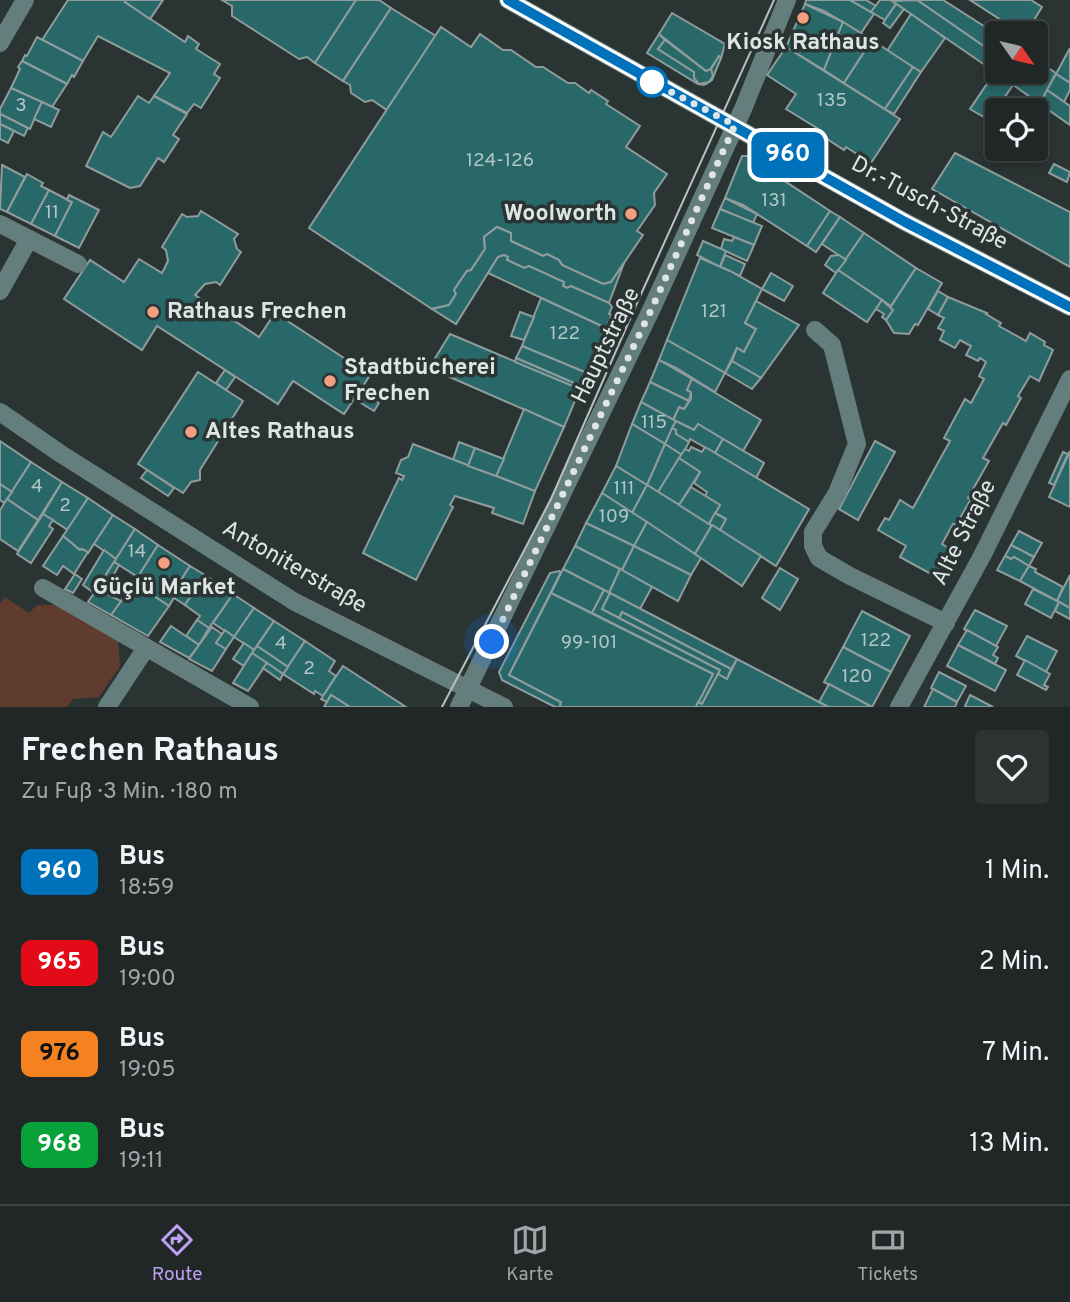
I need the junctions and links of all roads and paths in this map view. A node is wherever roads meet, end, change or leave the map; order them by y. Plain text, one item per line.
1 (25, 0) edge
2 (509, 0) edge
3 (787, 0) edge
4 (0, 43) edge
5 (735, 125) junction
6 (0, 225) edge
7 (29, 239) junction
8 (78, 264) dead end
9 (0, 291) edge
10 (1070, 307) edge
11 (816, 330) dead end
12 (1070, 379) edge
13 (0, 412) edge
14 (43, 588) dead end
15 (946, 623) junction
16 (146, 648) junction
17 (469, 689) junction
18 (107, 707) edge
19 (250, 707) edge
20 (459, 707) edge
21 (504, 707) edge
22 (899, 707) edge

1 - 4 street
2 - 5 street, Dr.-Tusch-Straße
3 - 5 street, Hauptstraße
5 - 10 street, Dr.-Tusch-Straße
5 - 17 street, Hauptstraße
6 - 7 street
7 - 8 street
7 - 9 street
11 - 15 street
12 - 15 street, Alte Straße
13 - 17 street, Antoniterstraße
14 - 16 street
15 - 22 street, Alte Straße
16 - 18 street
16 - 19 street
17 - 20 street, Hauptstraße
17 - 21 street, Antoniterstraße

